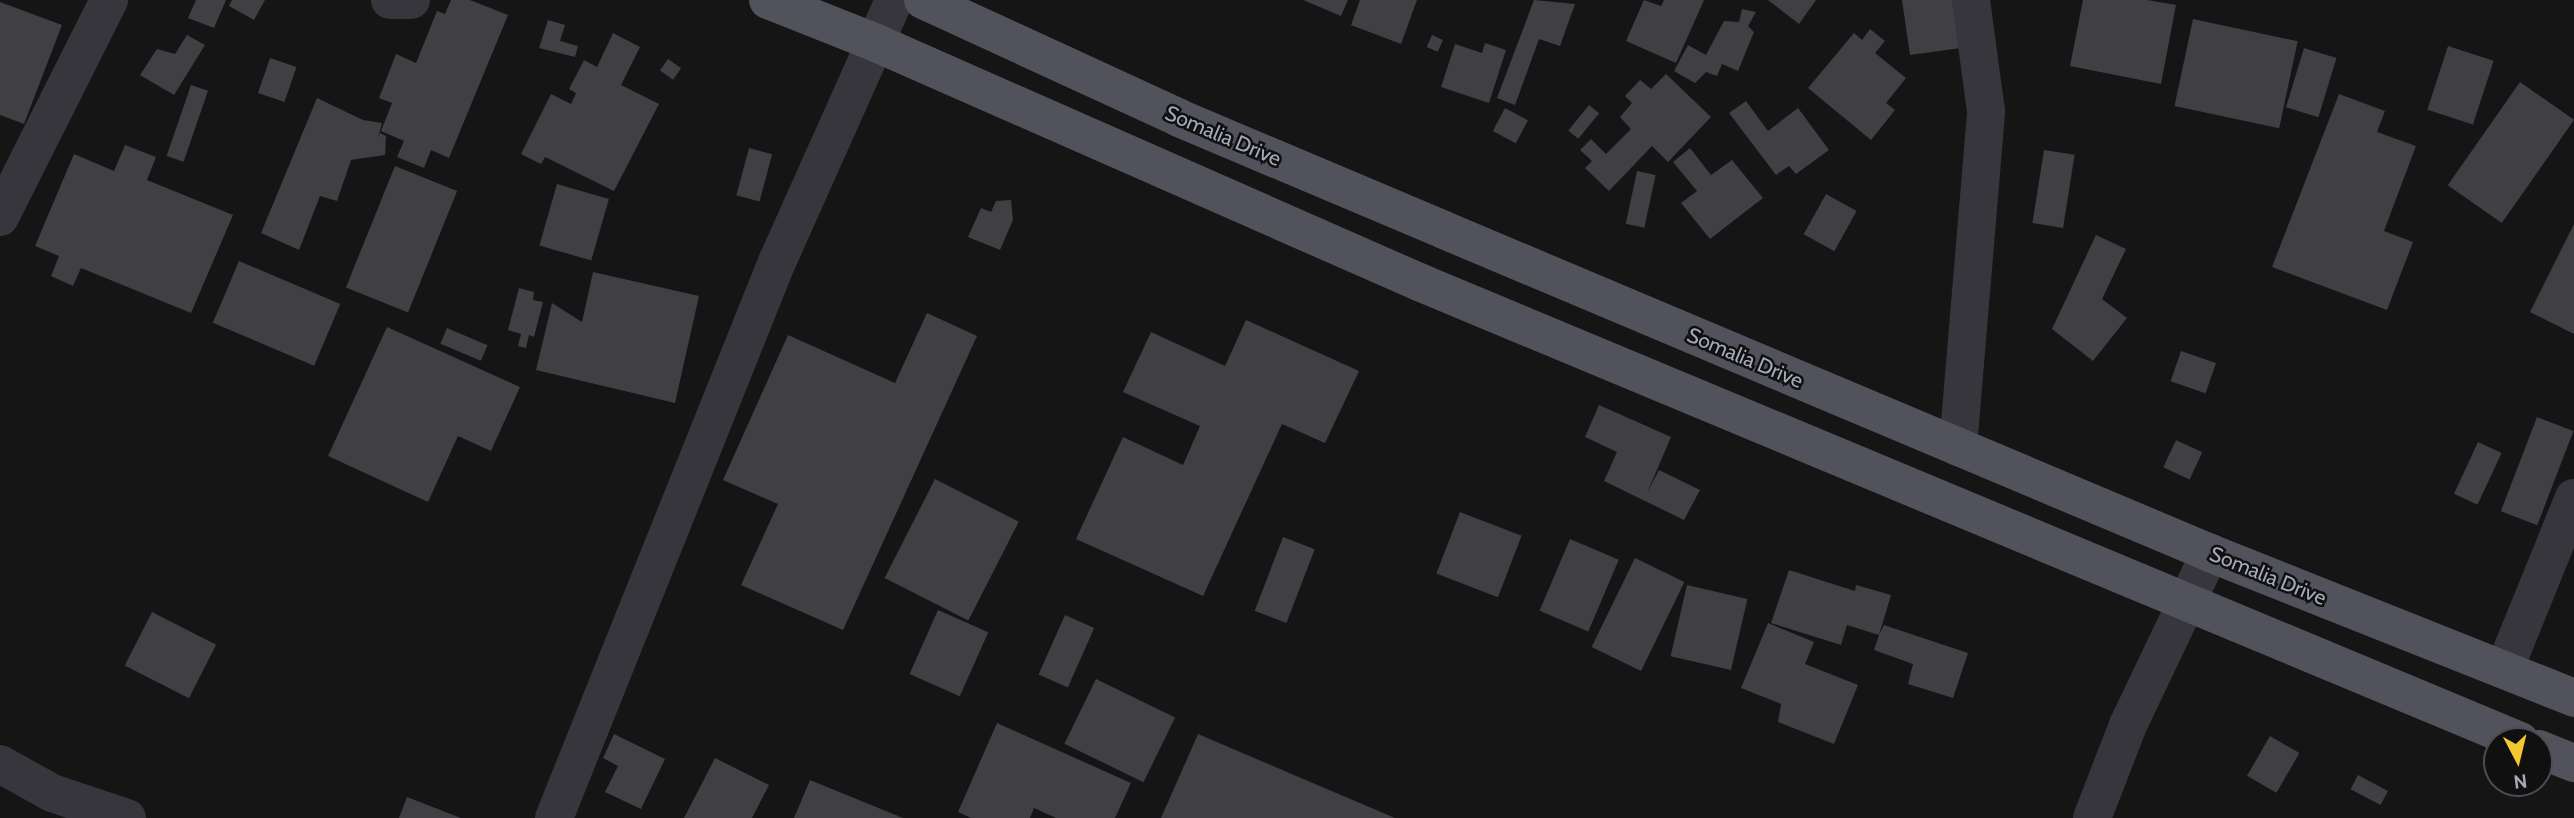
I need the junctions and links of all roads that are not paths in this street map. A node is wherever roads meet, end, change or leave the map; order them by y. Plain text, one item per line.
1 (109, 0) edge
2 (390, 0) edge
3 (411, 0) edge
4 (768, 0) edge
5 (894, 0) edge
6 (923, 0) edge
7 (1971, 0) edge
8 (874, 42) junction
9 (0, 218) edge
10 (1958, 447) junction
11 (2574, 498) edge
12 (2210, 554) junction
13 (2187, 602) junction
14 (2504, 670) junction
15 (2574, 698) edge
16 (2486, 727) edge
17 (2553, 755) edge
18 (2574, 763) edge
19 (0, 764) edge
20 (127, 818) edge
21 (554, 818) edge
22 (2092, 818) edge

1 - 9 street
2 - 3 street
4 - 8 main road
5 - 8 street
6 - 10 main road, Somalia Drive
7 - 10 street
8 - 13 main road
8 - 21 street
10 - 12 main road, Somalia Drive
11 - 14 street
12 - 13 street
12 - 14 main road, Somalia Drive
13 - 16 main road
13 - 22 street
14 - 15 main road, Somalia Drive
17 - 18 main road
19 - 20 street

